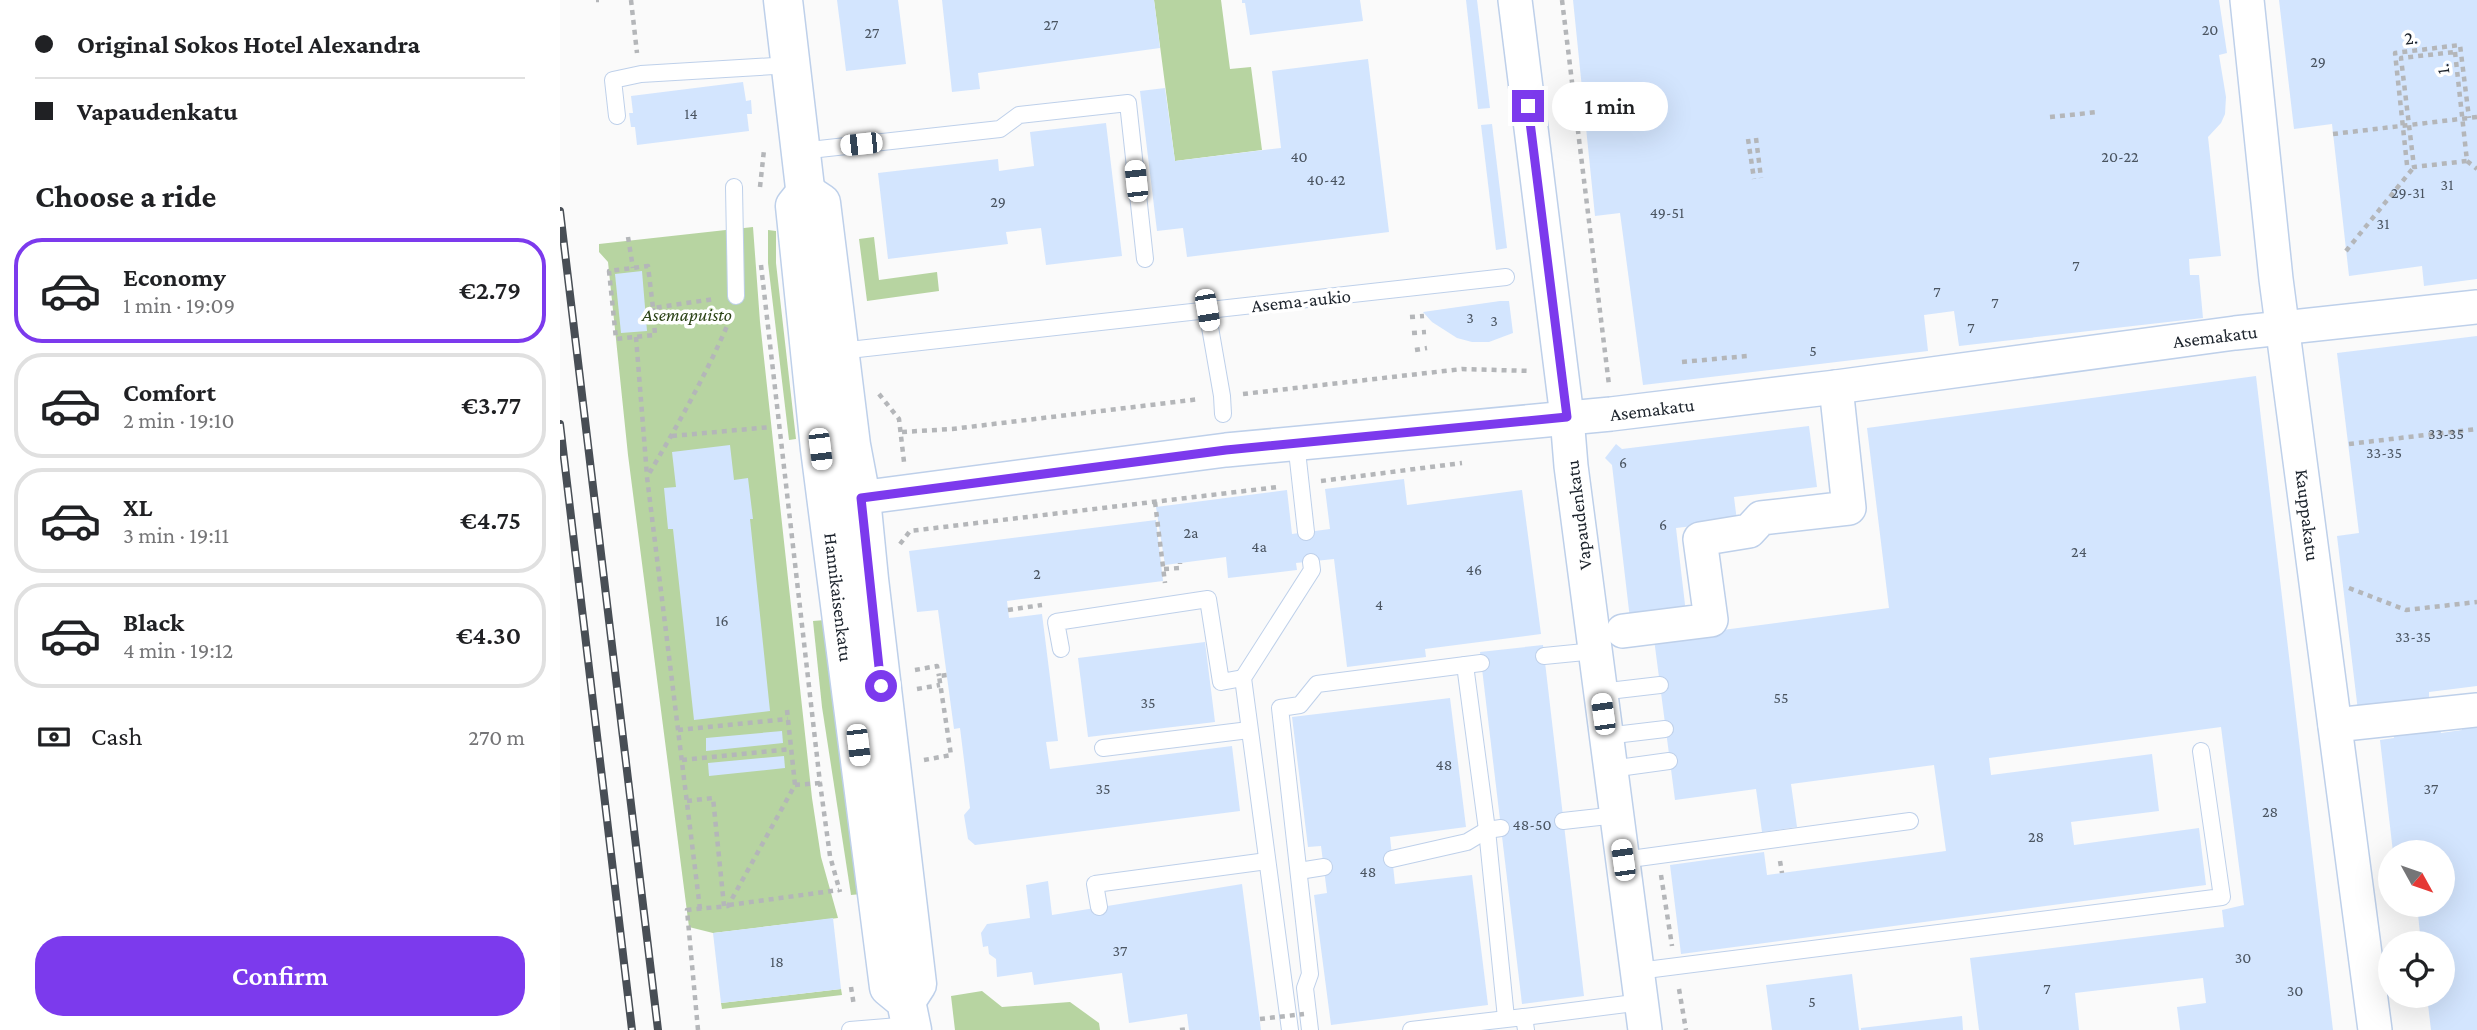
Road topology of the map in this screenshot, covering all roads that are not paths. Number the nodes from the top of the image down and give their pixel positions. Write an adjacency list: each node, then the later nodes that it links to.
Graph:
1 (783, 0): 4 (main road, Hannikaisenkatu)
2 (1515, 0): 17 (street, Vapaudenkatu)
3 (2247, 0): 13 (street, Kauppakatu)
4 (791, 65): 5 (lane); 6 (main road, Hannikaisenkatu)
5 (617, 116)
6 (803, 170): 8 (lane); 14 (main road, Hannikaisenkatu); 19 (main road, Hannikaisenkatu)
7 (734, 187): 10 (lane)
8 (1145, 259)
9 (1506, 277): 12 (lane, Asema-aukio)
10 (736, 296)
11 (2477, 307): 13 (street, Asemakatu)
12 (1207, 310): 14 (lane, Asema-aukio); 16 (lane)
13 (2283, 329): 15 (street, Asemakatu); 30 (street, Kauppakatu)
14 (840, 351): 19 (main road, Hannikaisenkatu)
15 (1836, 387): 17 (street, Asemakatu); 22 (street)
16 (1223, 414)
17 (1567, 417): 18 (street, Asemakatu); 24 (street, Vapaudenkatu)
18 (1296, 442): 19 (street, Asemakatu); 20 (lane)
19 (844, 500): 50 (main road, Hannikaisenkatu)
20 (1307, 532)
21 (1311, 562): 26 (lane)
22 (1623, 631)
23 (1061, 649): 26 (lane)
24 (1595, 651): 25 (lane); 28 (street, Vapaudenkatu)
25 (1544, 656)
26 (1243, 678): 32 (lane)
27 (1660, 685): 28 (lane)
28 (1600, 692): 33 (street, Vapaudenkatu)
29 (2477, 710): 30 (street)
30 (2335, 725): 57 (street, Kauppakatu)
31 (1665, 729): 33 (lane)
32 (1249, 730): 34 (lane); 44 (lane)
33 (1606, 736): 37 (street, Vapaudenkatu)
34 (1102, 748)
35 (2201, 751): 48 (lane)
36 (1669, 761): 37 (lane)
37 (1611, 769): 38 (street, Vapaudenkatu)
38 (1617, 814): 39 (lane); 43 (street, Vapaudenkatu)
39 (1563, 821)
40 (1910, 821): 43 (lane)
41 (1494, 829): 42 (lane); 46 (lane); 49 (lane)
42 (1392, 859)
43 (1623, 860): 48 (street, Vapaudenkatu)
44 (1267, 861): 47 (lane); 54 (lane)
45 (1324, 867): 46 (lane)
46 (1299, 871): 55 (lane)
47 (1099, 907)
48 (1642, 1001): 51 (lane)
49 (1506, 1018): 51 (lane); 56 (lane)
50 (910, 1019): 53 (lane)
51 (1525, 1023)
52 (850, 1030): 53 (lane)
53 (856, 1030)
54 (1290, 1030)
55 (1310, 1030)
56 (1411, 1030)
57 (2375, 1030)

